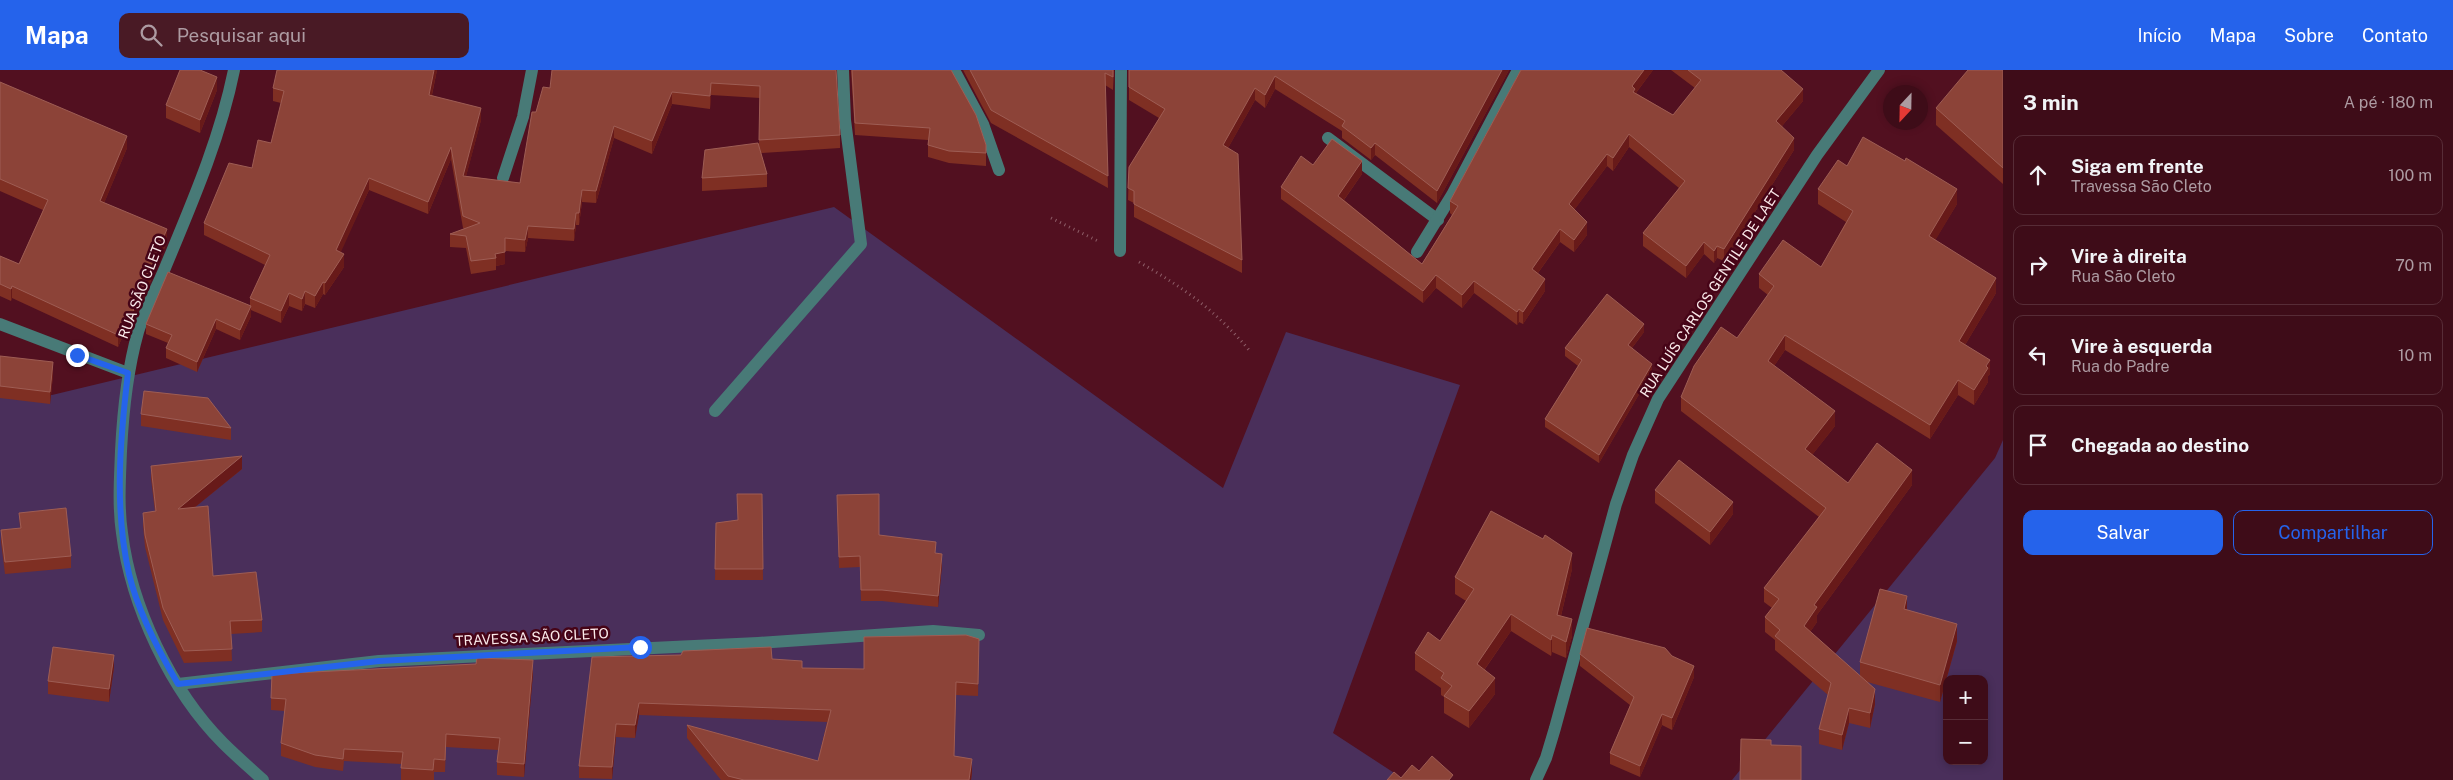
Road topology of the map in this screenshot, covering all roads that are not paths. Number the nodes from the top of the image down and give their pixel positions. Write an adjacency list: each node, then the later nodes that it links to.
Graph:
1 (234, 70): 15 (street, RUA SÃO CLETO)
2 (532, 70): 10 (street)
3 (843, 70): 16 (street)
4 (954, 70): 9 (street)
5 (1121, 70): 12 (street)
6 (1518, 70): 11 (street)
7 (1879, 70): 20 (street, RUA LUÍS CARLOS GENTILE DE LAET)
8 (1328, 138): 11 (street)
9 (999, 170)
10 (503, 178)
11 (1438, 220): 13 (street)
12 (1120, 251)
13 (1417, 252)
14 (0, 324): 15 (street)
15 (128, 373): 18 (street, RUA SÃO CLETO)
16 (715, 411)
17 (979, 636): 18 (street, TRAVESSA SÃO CLETO)
18 (178, 684): 19 (street, RUA SÃO CLETO)
19 (263, 780)
20 (1536, 780)

